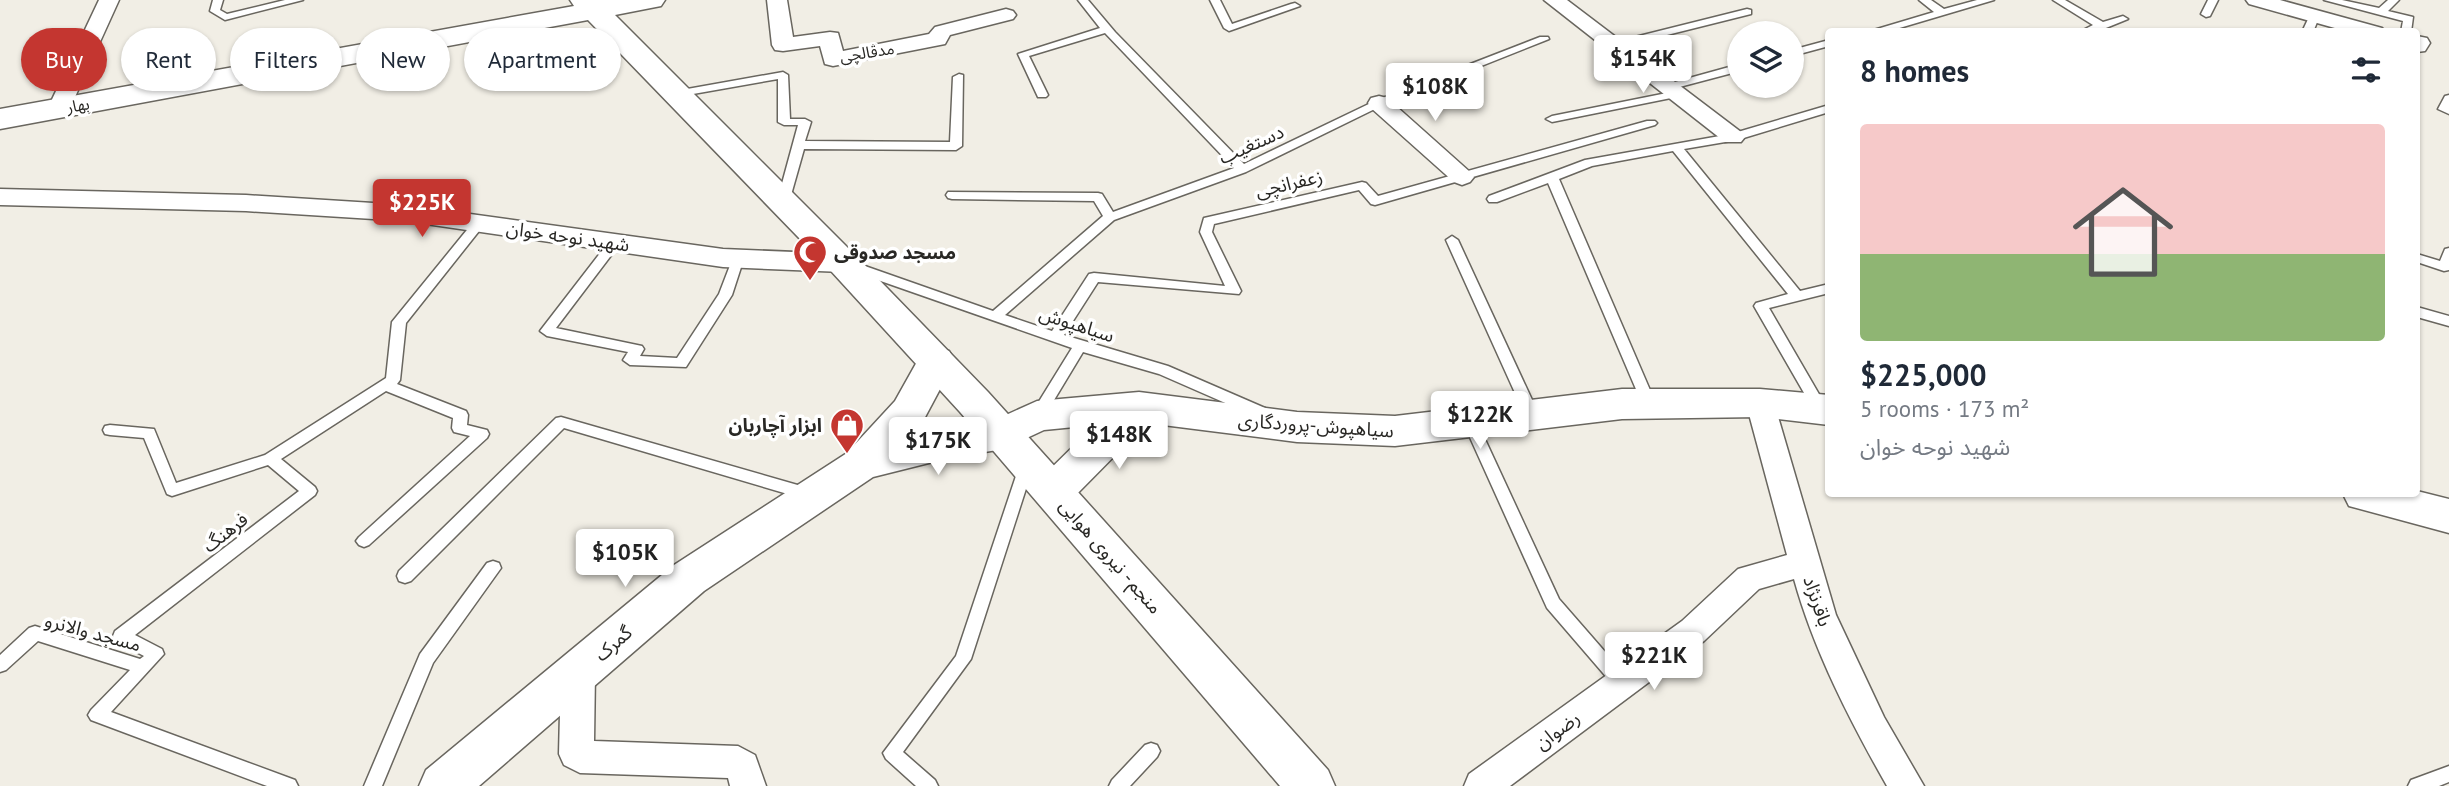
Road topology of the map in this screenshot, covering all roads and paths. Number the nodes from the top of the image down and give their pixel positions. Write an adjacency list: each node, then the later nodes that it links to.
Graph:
1 (109, 0): 40 (street)
2 (218, 0): 3 (lane)
3 (298, 0)
4 (651, 0): 15 (main road, بهار)
5 (776, 0): 20 (street, مدقالچی)
6 (1083, 0): 28 (lane)
7 (1215, 0): 16 (lane)
8 (1555, 0): 31 (street)
9 (1924, 0): 18 (lane)
10 (1989, 0): 18 (lane)
11 (2058, 0): 24 (lane)
12 (2213, 0): 19 (lane)
13 (2256, 0): 21 (street)
14 (2394, 0): 23 (lane)
15 (590, 6): 36 (main road, منجم - نیروی هوایی); 40 (main road, بهار)
16 (1294, 6)
17 (1747, 12): 31 (lane)
18 (1942, 12): 25 (lane)
19 (2206, 14)
20 (1006, 15)
21 (2317, 16): 23 (street)
22 (2123, 19): 24 (lane)
23 (2378, 22): 27 (lane)
24 (2102, 26): 26 (lane)
25 (1886, 28)
26 (2096, 28)
27 (2407, 28)
28 (1107, 29): 37 (lane); 49 (lane)
29 (1544, 39): 39 (lane, دستغیب)
30 (1825, 44): 32 (lane)
31 (1615, 45): 35 (street)
32 (1804, 50)
33 (1727, 71): 35 (lane)
34 (959, 77): 47 (lane)
35 (1672, 90): 43 (lane); 46 (street)
36 (676, 94): 47 (lane); 55 (main road, منجم - نیروی هوایی)
37 (1042, 95)
38 (2449, 99): 42 (lane)
39 (1379, 103): 49 (lane, دستغیب); 50 (street)
40 (59, 108): 44 (main road, بهار)
41 (1825, 109): 46 (lane)
42 (2449, 111)
43 (1552, 118)
44 (0, 119)
45 (1651, 123): 50 (lane, زعفرانچی)
46 (1733, 137): 48 (lane)
47 (799, 145): 55 (lane)
48 (1676, 147): 51 (lane); 65 (lane)
49 (1242, 169): 56 (lane, دستغیب)
50 (1462, 177): 69 (lane, زعفرانچی)
51 (1552, 177): 54 (lane); 74 (lane)
52 (952, 195): 56 (lane)
53 (0, 197): 57 (street, شهید نوحه خوان)
54 (1493, 199)
55 (783, 202): 63 (main road, منجم - نیروی هوایی)
56 (1110, 217): 67 (lane, دستغیب)
57 (479, 223): 59 (street, شهید نوحه خوان); 72 (lane)
58 (1452, 240): 77 (lane)
59 (615, 242): 61 (street, شهید نوحه خوان); 61 (lane)
60 (2449, 252): 62 (lane)
61 (738, 258): 63 (street, شهید نوحه خوان)
62 (2420, 259)
63 (843, 263): 67 (lane, سیاهپوش); 71 (main road, منجم - نیروی هوایی)
64 (1825, 289): 65 (lane)
65 (1797, 297): 76 (lane)
66 (2420, 313): 68 (lane)
67 (995, 316): 69 (lane, سیاهپوش)
68 (2449, 321)
69 (1055, 338): 70 (lane, سیاهپوش)
70 (1080, 346): 79 (lane, سیاهپوش); 81 (lane)
71 (936, 362): 81 (main road, منجم - نیروی هوایی); 83 (main road, گمرک)
72 (385, 385): 82 (lane); 88 (lane)
73 (1760, 403): 74 (main road, سیاهپوش-پروردگاری); 76 (main road, سیاهپوش-پروردگاری); 89 (street, باقرنژاد)
74 (1649, 404): 77 (main road, سیاهپوش-پروردگاری)
75 (1139, 407): 79 (main road, سیاهپوش-پروردگاری); 81 (main road, سیاهپوش-پروردگاری); 84 (main road)
76 (1825, 409)
77 (1532, 415): 78 (main road, سیاهپوش-پروردگاری)
78 (1470, 422): 79 (main road, سیاهپوش-پروردگاری); 95 (lane)
79 (1297, 427)
80 (110, 430): 82 (lane)
81 (1023, 438): 83 (main road, گمرک); 84 (main road, منجم - نیروی هوایی); 102 (lane)
82 (270, 458): 93 (lane, فرهنگ)
83 (861, 464): 85 (main road, گمرک)
84 (1054, 491): 104 (main road, منجم - نیروی هوایی)
85 (813, 496): 91 (lane); 94 (main road, گمرک)
86 (2376, 497): 87 (main road)
87 (2449, 516)
88 (364, 541)
89 (1805, 563): 95 (street, رضوان); 106 (street, باقرنژاد)
90 (493, 568): 99 (lane)
91 (405, 576)
92 (0, 665): 93 (lane, مسجد والانرو)
93 (143, 667): 98 (lane)
94 (578, 673): 100 (main road, گمرک); 101 (street)
95 (1621, 682): 105 (street, رضوان)
96 (1151, 751): 103 (lane)
97 (2449, 774): 107 (lane)
98 (289, 786)
99 (373, 786)
100 (443, 786)
101 (748, 786)
102 (929, 786)
103 (1118, 786)
104 (1311, 786)
105 (1482, 786)
106 (1906, 786)
107 (2417, 786)

